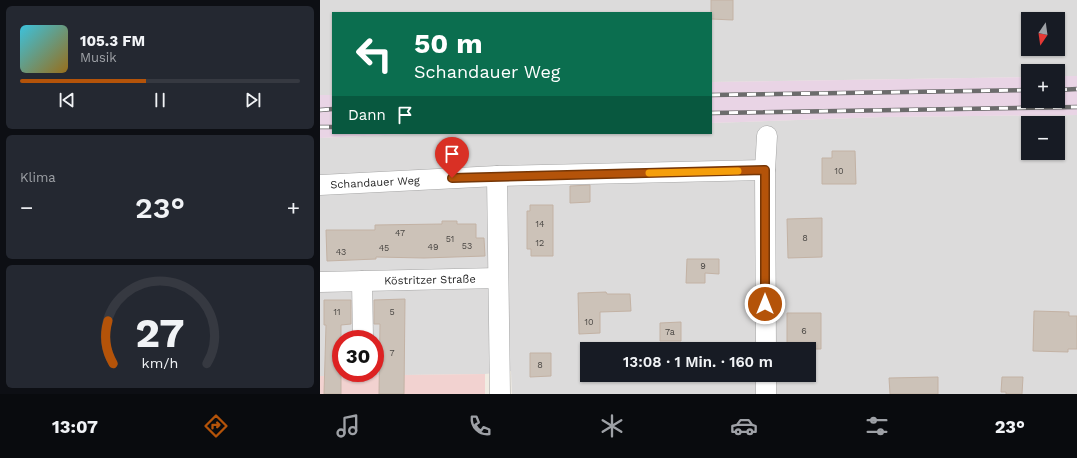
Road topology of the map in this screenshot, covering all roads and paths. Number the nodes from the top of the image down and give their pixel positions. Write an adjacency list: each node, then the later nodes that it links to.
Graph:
1 (767, 136): 2 (street)
2 (765, 170): 3 (street, Schandauer Weg); 9 (street)
3 (497, 176): 4 (street, Schandauer Weg); 5 (street)
4 (320, 185)
5 (498, 278): 6 (street, Köstritzer Straße); 11 (street)
6 (362, 281): 7 (street, Köstritzer Straße); 8 (street)
7 (320, 282)
8 (363, 330)
9 (766, 342)
10 (766, 382): 12 (street)
11 (500, 394)
12 (766, 394)

